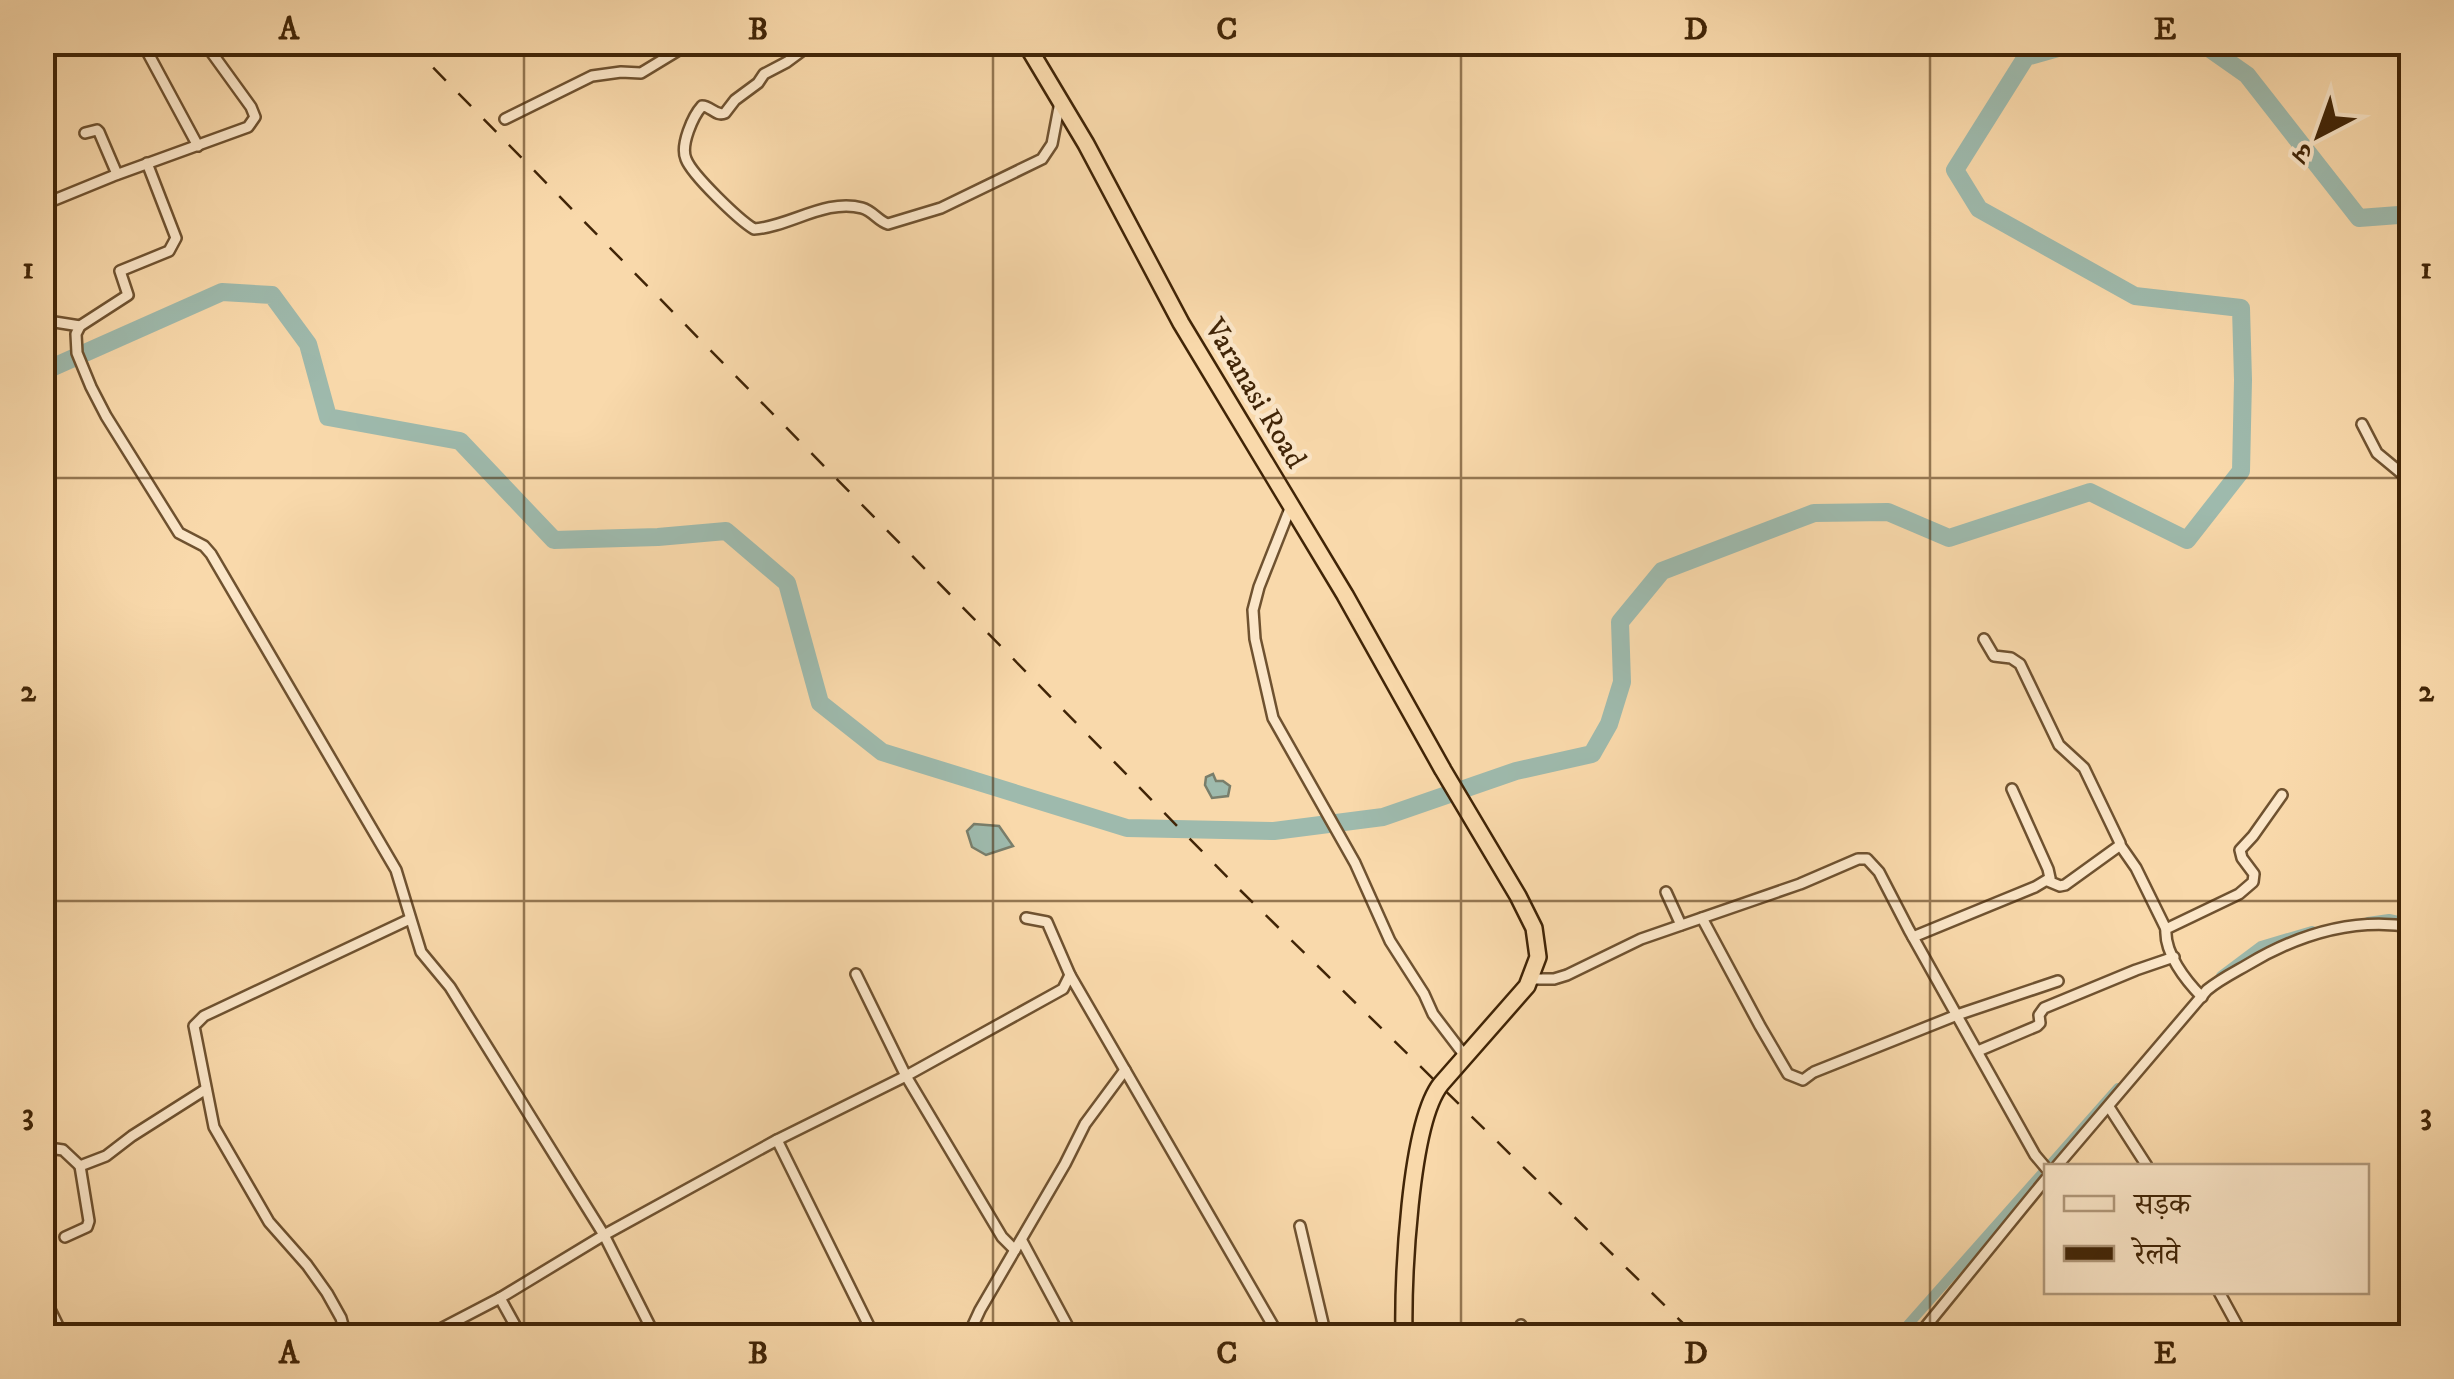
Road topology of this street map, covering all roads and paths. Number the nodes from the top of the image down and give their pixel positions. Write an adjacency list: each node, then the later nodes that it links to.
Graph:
1 (142, 42): 9 (street)
2 (204, 42): 9 (street)
3 (692, 42): 7 (street)
4 (814, 42): 6 (street)
5 (1030, 45): 6 (highway, Varanasi Road)
6 (1060, 99): 17 (highway, Varanasi Road)
7 (505, 120)
8 (84, 134): 11 (street)
9 (198, 146): 10 (street)
10 (147, 164): 11 (street); 14 (street)
11 (117, 174): 12 (street)
12 (42, 206)
13 (42, 320): 14 (street)
14 (80, 326): 26 (street)
15 (2362, 424): 16 (street)
16 (2412, 482)
17 (1291, 506): 34 (highway, Varanasi Road); 39 (street)
18 (1984, 639): 21 (street)
19 (2012, 790): 22 (street)
20 (2282, 795): 29 (street)
21 (2120, 845): 22 (street); 29 (street)
22 (2048, 881): 30 (street)
23 (1666, 892): 27 (street)
24 (1026, 918): 33 (street)
25 (1702, 918): 27 (street); 30 (street); 37 (street)
26 (410, 919): 42 (street); 52 (street)
27 (1681, 925): 34 (street)
28 (2412, 927): 36 (street)
29 (2166, 929): 31 (street)
30 (1913, 938): 37 (street)
31 (2174, 957): 36 (street); 38 (street)
32 (856, 974): 41 (street)
33 (1070, 975): 40 (street); 41 (street)
34 (1531, 979): 39 (highway)
35 (2058, 981): 37 (street)
36 (2199, 994): 43 (street)
37 (1957, 1015): 38 (street)
38 (1978, 1051): 46 (street)
39 (1465, 1056): 69 (highway)
40 (1125, 1070): 54 (street); 67 (street)
41 (906, 1076): 44 (street); 54 (street)
42 (206, 1088): 49 (street); 60 (street)
43 (2109, 1107): 47 (street); 48 (street)
44 (778, 1140): 52 (street); 64 (street)
45 (42, 1147): 49 (street)
46 (2043, 1164)
47 (2059, 1164)
48 (2146, 1164)
49 (80, 1166): 53 (street)
50 (2044, 1181): 71 (street)
51 (1300, 1226): 68 (street)
52 (604, 1235): 57 (street); 63 (street)
53 (65, 1236)
54 (1018, 1246): 65 (street); 66 (street)
55 (42, 1293): 59 (street)
56 (2220, 1294): 72 (street)
57 (500, 1298): 61 (street); 62 (street)
58 (1521, 1325): 70 (street)
59 (63, 1336)
60 (346, 1336)
61 (427, 1336)
62 (521, 1336)
63 (655, 1336)
64 (874, 1336)
65 (968, 1336)
66 (1073, 1336)
67 (1279, 1336)
68 (1326, 1336)
69 (1404, 1336)
70 (1527, 1336)
71 (1918, 1336)
72 (2243, 1336)

